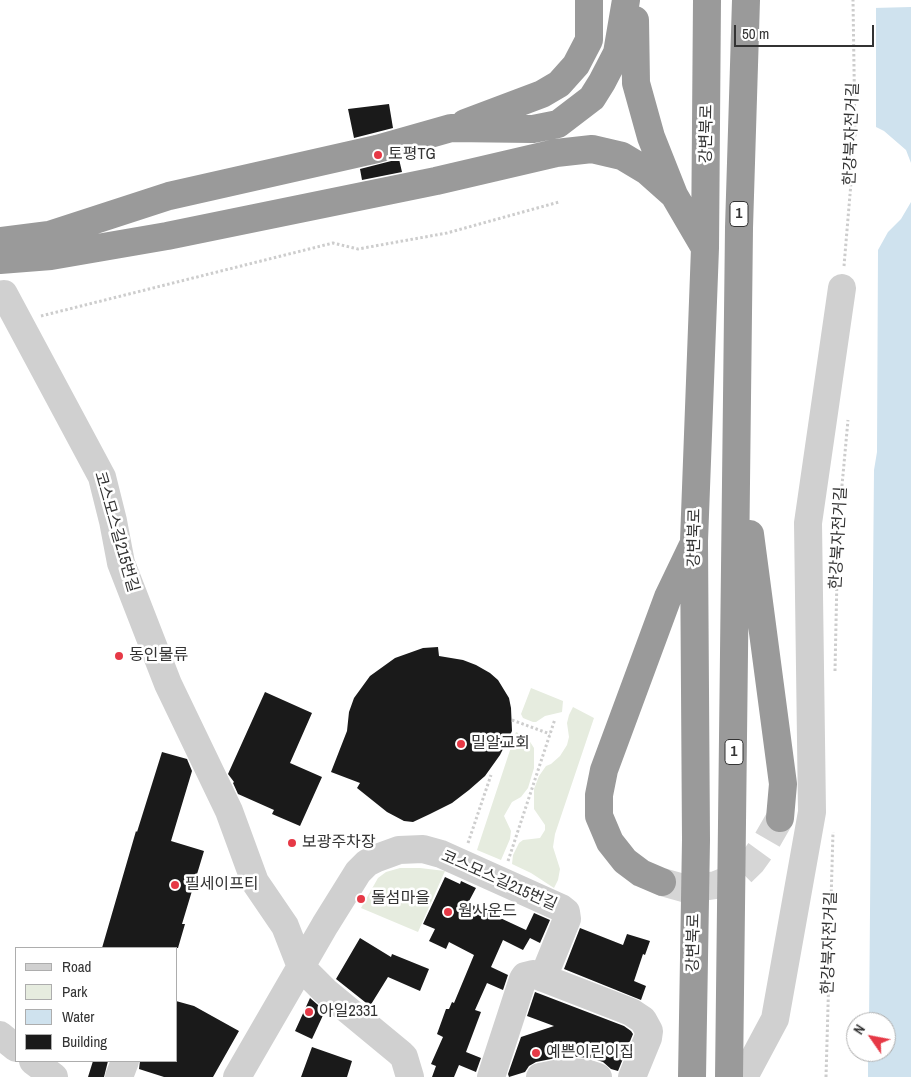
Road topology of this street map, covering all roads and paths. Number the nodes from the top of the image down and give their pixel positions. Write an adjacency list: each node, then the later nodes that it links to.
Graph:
1 (589, 0): 7 (highway)
2 (626, 0): 7 (highway)
3 (635, 0): 8 (highway)
4 (708, 0): 11 (highway, 강변북로)
5 (746, 0): 17 (highway, 1)
6 (853, 0): 13 (path, 한강북자전거길)
7 (451, 128): 10 (highway)
8 (674, 195): 11 (highway); 12 (highway)
9 (559, 202): 15 (path)
10 (0, 242)
11 (705, 248): 18 (highway, 강변북로)
12 (0, 260)
13 (842, 288): 45 (street)
14 (4, 294): 15 (street, 코스모스길215번길)
15 (20, 324): 29 (street, 코스모스길215번길)
16 (848, 418): 19 (path, 한강북자전거길)
17 (737, 428): 24 (highway); 44 (highway, 1)
18 (694, 541): 28 (highway); 43 (highway, 강변북로)
19 (835, 674)
20 (555, 719): 22 (path)
21 (512, 720): 22 (path)
22 (550, 734): 27 (path)
23 (491, 775): 26 (path)
24 (780, 818)
25 (833, 828): 46 (path, 한강북자전거길)
26 (461, 862): 27 (street, 코스모스길215번길); 29 (street, 코스모스길215번길)
27 (502, 881): 30 (street, 코스모스길215번길)
28 (662, 882)
29 (301, 967): 37 (street, 코스모스길215번길); 38 (street, 코스모스길215번길)
30 (543, 978): 39 (street); 42 (street)
31 (0, 1035): 32 (street)
32 (15, 1047)
33 (34, 1062): 35 (street)
34 (125, 1062): 36 (street)
35 (54, 1077)
36 (119, 1077)
37 (237, 1077)
38 (410, 1077)
39 (491, 1077)
40 (540, 1077): 41 (street)
41 (598, 1077)
42 (632, 1077)
43 (692, 1077)
44 (729, 1077)
45 (744, 1077)
46 (826, 1077)

